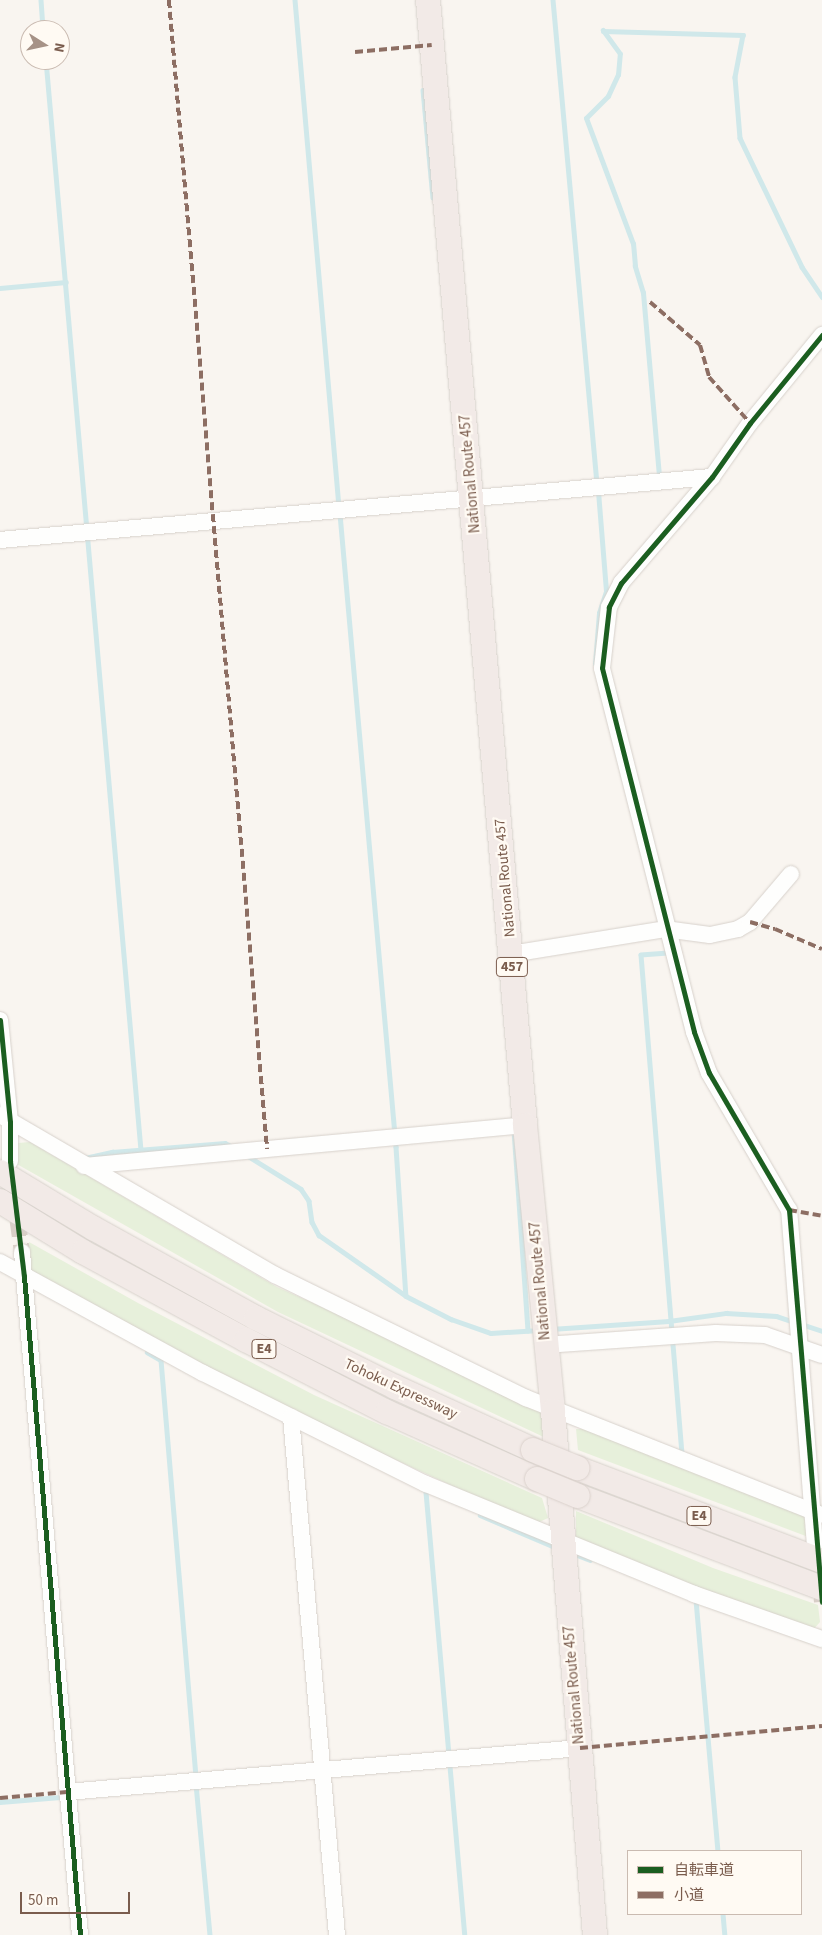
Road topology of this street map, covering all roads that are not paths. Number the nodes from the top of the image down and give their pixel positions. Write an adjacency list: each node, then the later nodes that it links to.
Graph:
1 (428, 0): 4 (highway, National Route 457 / 457)
2 (822, 335): 3 (street)
3 (712, 477): 4 (street); 7 (street)
4 (472, 496): 5 (street); 8 (highway, National Route 457 / 457)
5 (0, 540)
6 (792, 874): 7 (street)
7 (666, 929): 8 (street); 19 (street)
8 (511, 954): 11 (highway, National Route 457 / 457)
9 (0, 1020): 10 (street)
10 (5, 1118): 12 (street); 13 (street)
11 (525, 1125): 13 (street); 18 (highway, National Route 457 / 457)
12 (5, 1166): 25 (highway, Tohoku Expressway / E4, bridge)
13 (84, 1166): 21 (street)
14 (0, 1202): 26 (highway, Tohoku Expressway / E4, bridge)
15 (22, 1252): 17 (street)
16 (0, 1262): 17 (street)
17 (24, 1276): 22 (street); 30 (street)
18 (546, 1345): 19 (street); 21 (highway, National Route 457 / 457)
19 (800, 1347): 20 (street); 23 (street)
20 (822, 1355)
21 (553, 1411): 23 (street); 24 (highway, National Route 457 / 457)
22 (291, 1417): 24 (street); 29 (street)
23 (818, 1514): 25 (street)
24 (562, 1540): 27 (street); 28 (highway, National Route 457 / 457)
25 (819, 1553)
26 (822, 1588)
27 (822, 1639)
28 (580, 1748): 29 (street); 33 (highway, National Route 457 / 457)
29 (322, 1769): 30 (street); 32 (street)
30 (68, 1792): 31 (street)
31 (80, 1935)
32 (337, 1935)
33 (595, 1935)

